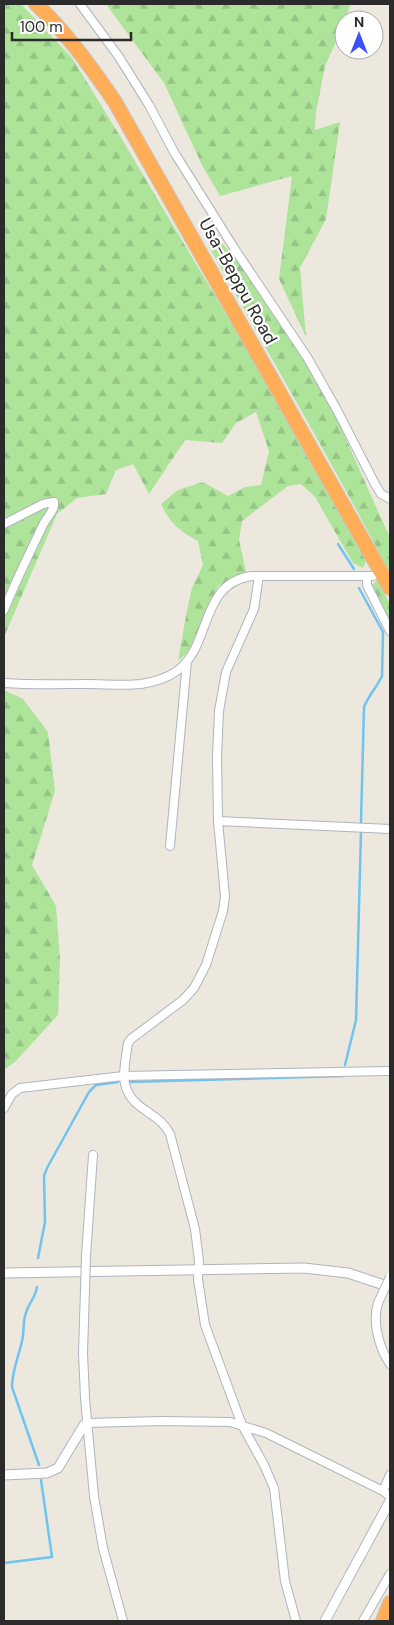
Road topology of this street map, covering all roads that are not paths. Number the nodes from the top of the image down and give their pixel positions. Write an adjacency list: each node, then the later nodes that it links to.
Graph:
1 (36, 4): 6 (highway, Usa-Beppu Road)
2 (80, 4): 3 (street)
3 (390, 499)
4 (4, 524): 7 (street)
5 (259, 576): 8 (street); 9 (street); 11 (street)
6 (390, 588)
7 (4, 610)
8 (390, 630)
9 (187, 661): 10 (street); 13 (street)
10 (4, 683)
11 (218, 822): 12 (street); 15 (street)
12 (390, 829)
13 (170, 846)
14 (390, 1071): 15 (street)
15 (123, 1076): 16 (street); 18 (street)
16 (4, 1108)
17 (92, 1156): 23 (street, bridge)
18 (198, 1269): 19 (street); 21 (street); 24 (street)
19 (4, 1273)
20 (390, 1277): 22 (street, bridge)
21 (390, 1287)
22 (390, 1364)
23 (88, 1423): 24 (street); 25 (street); 32 (street)
24 (242, 1425): 27 (street); 33 (street)
25 (4, 1475)
26 (390, 1475): 27 (street)
27 (383, 1491): 28 (street)
28 (390, 1496)
29 (390, 1501): 34 (street)
30 (390, 1574): 35 (street)
31 (390, 1603): 36 (highway)
32 (123, 1621)
33 (296, 1621)
34 (325, 1621)
35 (364, 1621)
36 (383, 1621)

